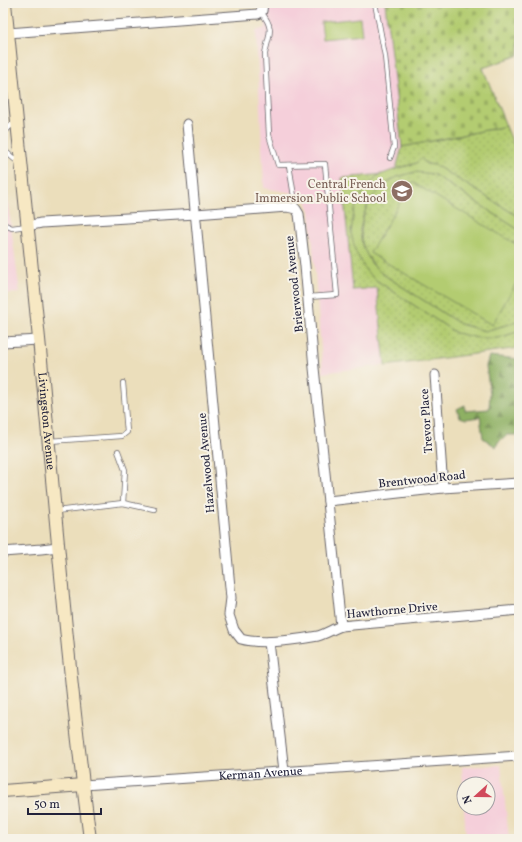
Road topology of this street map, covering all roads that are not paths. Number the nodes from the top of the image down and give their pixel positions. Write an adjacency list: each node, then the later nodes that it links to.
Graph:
1 (5, 3): 4 (main road, Livingston Avenue)
2 (375, 3): 9 (lane)
3 (262, 8): 4 (street); 11 (lane)
4 (5, 33): 5 (main road, Livingston Avenue)
5 (16, 119): 7 (lane); 10 (main road, Livingston Avenue)
6 (187, 124): 13 (street, Hazelwood Avenue)
7 (3, 134)
8 (3, 152): 10 (lane)
9 (390, 158)
10 (21, 165): 15 (main road, Livingston Avenue)
11 (289, 165): 12 (lane); 16 (lane)
12 (296, 209): 13 (street); 16 (street, Brierwood Avenue)
13 (196, 214): 15 (street); 33 (street, Hazelwood Avenue)
14 (3, 224): 15 (lane)
15 (27, 226): 17 (main road, Livingston Avenue)
16 (308, 297): 25 (street, Brierwood Avenue)
17 (39, 340): 18 (street); 21 (main road, Livingston Avenue)
18 (3, 342)
19 (435, 375): 24 (street, Trevor Place)
20 (123, 383): 21 (lane)
21 (48, 441): 28 (main road, Livingston Avenue)
22 (118, 451): 26 (lane)
23 (519, 483): 24 (street, Brentwood Road)
24 (444, 488): 25 (street, Brentwood Road)
25 (328, 501): 32 (street, Brierwood Avenue)
26 (123, 503): 27 (lane); 28 (lane)
27 (155, 510)
28 (54, 511): 29 (main road, Livingston Avenue)
29 (58, 547): 30 (street); 36 (main road, Livingston Avenue)
30 (3, 552)
31 (519, 610): 32 (street, Hawthorne Drive)
32 (341, 626): 33 (street, Hawthorne Drive)
33 (269, 642): 35 (street)
34 (519, 756): 35 (street, Kerman Avenue)
35 (284, 771): 36 (street, Kerman Avenue)
36 (83, 784): 37 (main road, Kerman Avenue); 38 (main road, Livingston Avenue)
37 (3, 790)
38 (90, 839)

